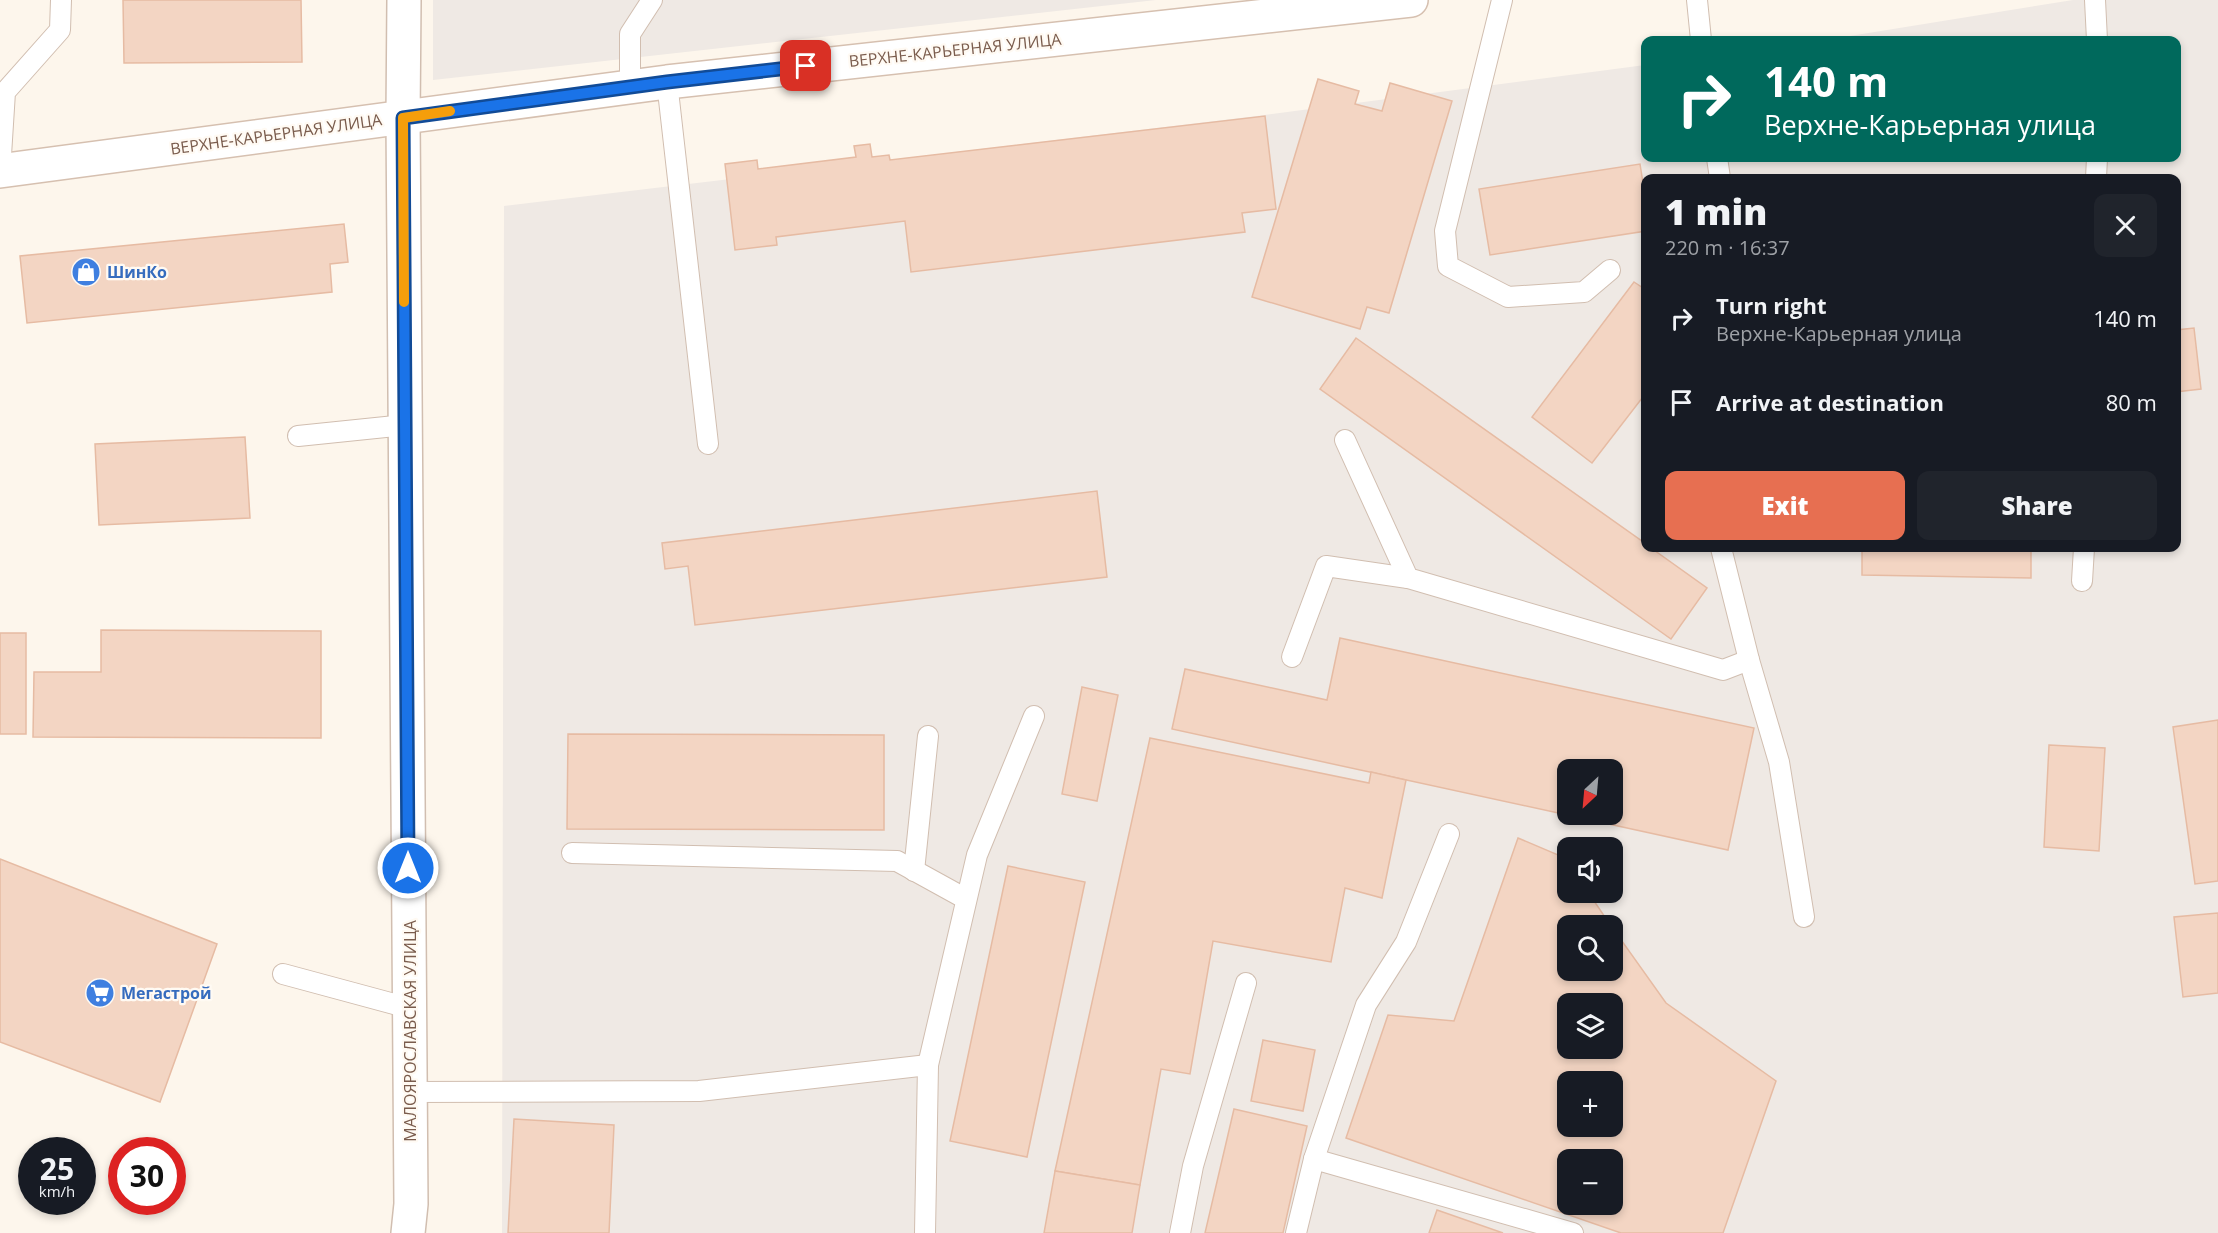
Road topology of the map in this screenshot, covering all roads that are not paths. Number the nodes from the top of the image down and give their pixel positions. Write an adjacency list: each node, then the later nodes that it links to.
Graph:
1 (61, 0): 13 (lane)
2 (404, 0): 12 (street, МАЛОЯРОСЛАВСКАЯ УЛИЦА)
3 (652, 0): 11 (lane)
4 (1411, 0): 10 (street, ВЕРХНЕ-КАРЬЕРНАЯ УЛИЦА)
5 (1502, 0): 14 (lane)
6 (1697, 0): 8 (lane)
7 (2095, 0): 9 (lane)
8 (1701, 36)
9 (2097, 36)
10 (667, 82): 11 (street, ВЕРХНЕ-КАРЬЕРНАЯ УЛИЦА); 18 (lane)
11 (630, 87): 12 (street, ВЕРХНЕ-КАРЬЕРНАЯ УЛИЦА)
12 (403, 118): 13 (street, ВЕРХНЕ-КАРЬЕРНАЯ УЛИЦА); 15 (street, МАЛОЯРОСЛАВСКАЯ УЛИЦА)
13 (0, 171)
14 (1610, 270)
15 (405, 425): 16 (lane); 34 (street, МАЛОЯРОСЛАВСКАЯ УЛИЦА)
16 (298, 436)
17 (1345, 440): 21 (lane)
18 (708, 444)
19 (1722, 552): 24 (lane)
20 (2084, 552): 22 (lane)
21 (1408, 578): 23 (lane); 24 (lane)
22 (2082, 582)
23 (1292, 657)
24 (1749, 660): 31 (lane)
25 (1034, 716): 30 (lane)
26 (928, 736): 29 (lane)
27 (1449, 834): 37 (lane)
28 (572, 854): 29 (lane)
29 (914, 871): 30 (lane)
30 (966, 899): 35 (lane)
31 (1804, 917)
32 (283, 974): 34 (lane)
33 (1246, 983): 40 (lane)
34 (410, 1008): 36 (street, МАЛОЯРОСЛАВСКАЯ УЛИЦА)
35 (928, 1065): 36 (lane); 39 (lane)
36 (410, 1092): 38 (street, МАЛОЯРОСЛАВСКАЯ УЛИЦА)
37 (1314, 1159): 41 (lane); 42 (lane)
38 (408, 1233)
39 (925, 1233)
40 (1180, 1233)
41 (1296, 1233)
42 (1573, 1233)

